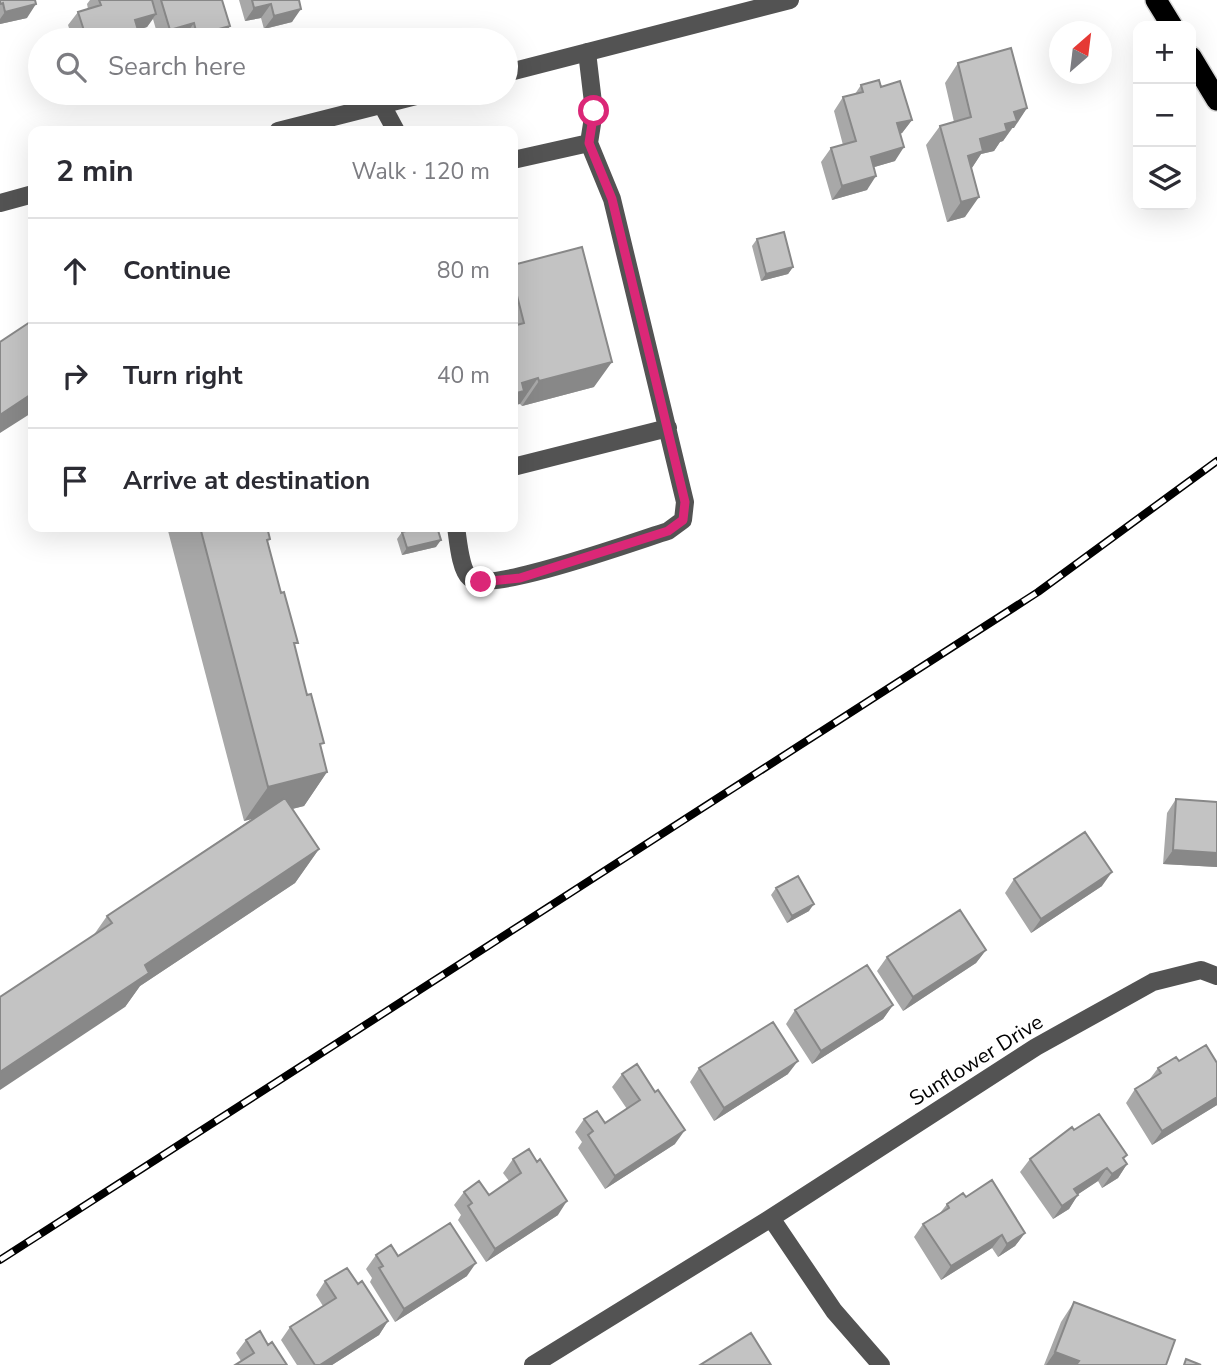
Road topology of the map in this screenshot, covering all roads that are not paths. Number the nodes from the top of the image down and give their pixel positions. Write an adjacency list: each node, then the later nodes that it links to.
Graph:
1 (790, 0): 2 (street)
2 (587, 52): 4 (street); 9 (street)
3 (1196, 65): 5 (highway)
4 (518, 70)
5 (1217, 100)
6 (382, 105): 7 (street); 8 (street)
7 (298, 126)
8 (393, 126)
9 (589, 143): 10 (street); 13 (street)
10 (518, 159)
11 (28, 195): 12 (street)
12 (0, 203)
13 (668, 429): 14 (street); 15 (street)
14 (518, 466)
15 (457, 532)
16 (1217, 976): 17 (street, Sunflower Drive)
17 (771, 1218): 18 (street, Sunflower Drive); 19 (street)
18 (533, 1365)
19 (881, 1365)

